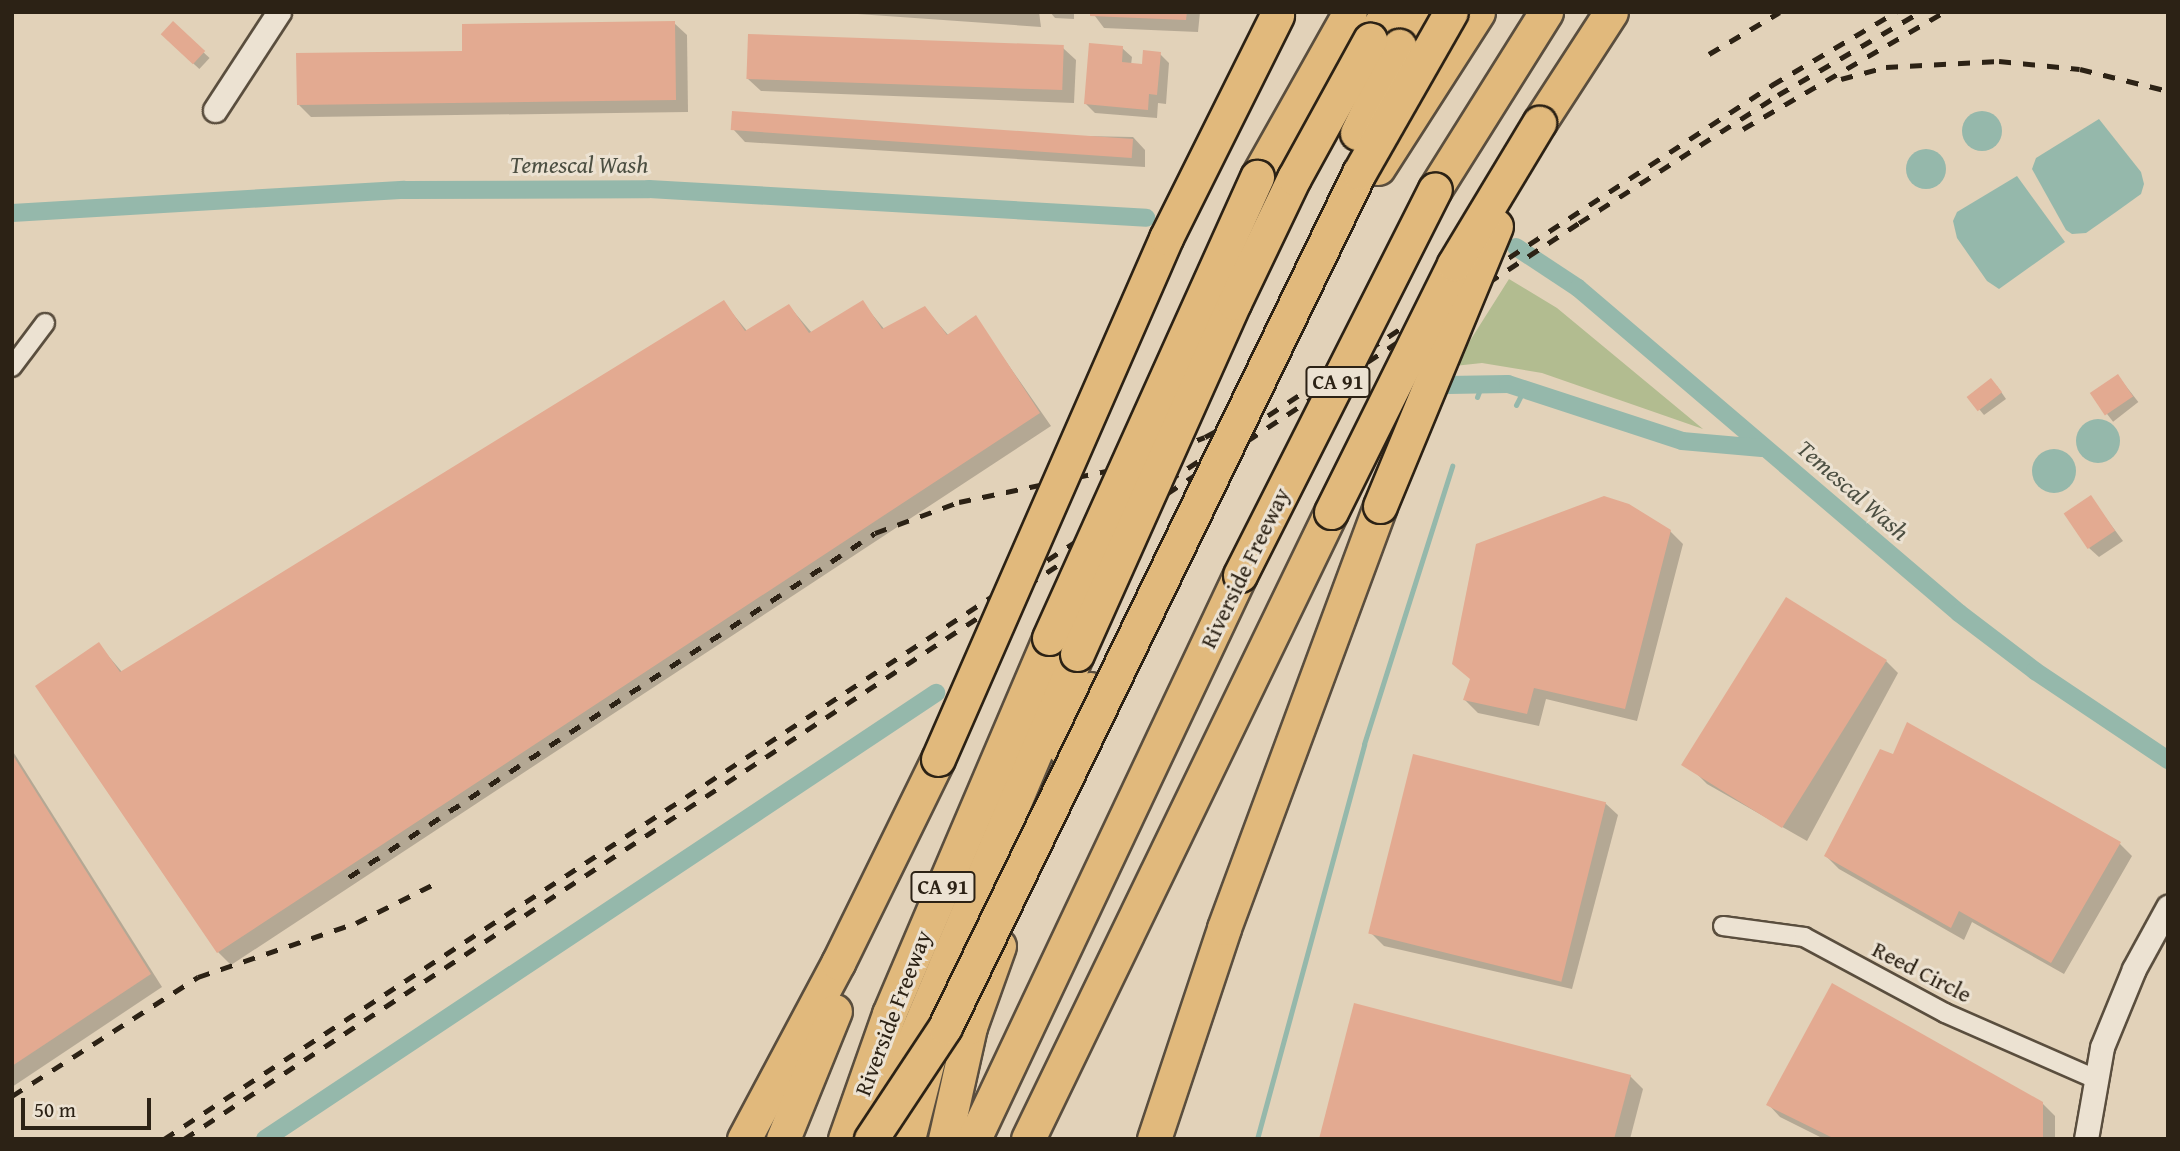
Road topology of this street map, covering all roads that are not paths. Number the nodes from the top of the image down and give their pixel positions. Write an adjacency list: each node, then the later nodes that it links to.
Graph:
1 (279, 12): 11 (street)
2 (1388, 12): 10 (highway)
3 (1418, 12): 10 (highway)
4 (1451, 12): 25 (highway, bridge)
5 (1469, 12): 26 (highway)
6 (1478, 12): 16 (highway)
7 (1546, 12): 29 (highway, Riverside Freeway / CA 91, bridge)
8 (1611, 12): 12 (highway)
9 (1278, 13): 18 (highway, bridge)
10 (1365, 32): 15 (highway, Riverside Freeway / CA 91, bridge); 16 (highway, bridge)
11 (215, 110)
12 (1539, 123): 17 (highway, bridge); 32 (highway, bridge)
13 (46, 323): 14 (street)
14 (12, 367)
15 (1063, 646): 24 (highway, Riverside Freeway / CA 91); 25 (highway)
16 (1103, 693): 27 (highway); 28 (highway)
17 (1222, 741): 30 (highway); 31 (highway)
18 (938, 759): 22 (highway); 23 (highway)
19 (2168, 907): 21 (street)
20 (1723, 926): 21 (street, Reed Circle)
21 (2093, 1078): 33 (street)
22 (744, 1139)
23 (783, 1139)
24 (845, 1139)
25 (872, 1139)
26 (895, 1139)
27 (908, 1139)
28 (945, 1139)
29 (974, 1139)
30 (1028, 1139)
31 (1053, 1139)
32 (1154, 1139)
33 (2086, 1139)

